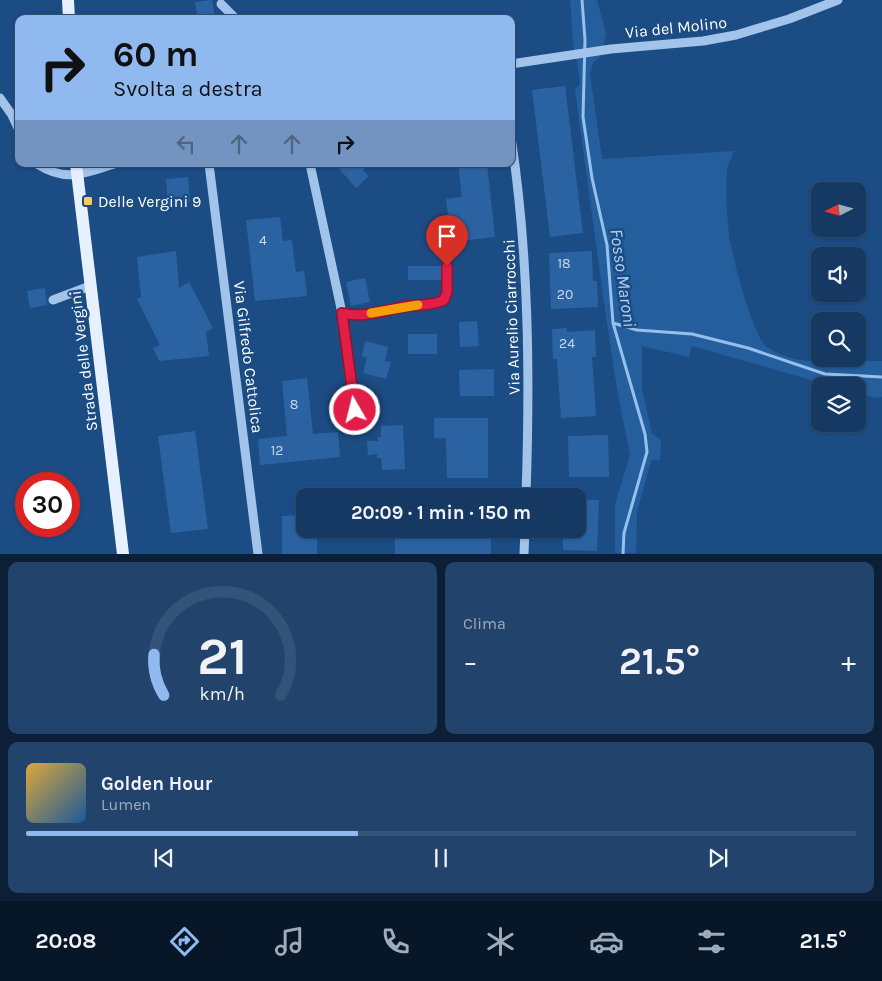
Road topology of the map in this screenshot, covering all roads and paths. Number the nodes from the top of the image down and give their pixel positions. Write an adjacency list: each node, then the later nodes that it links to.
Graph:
1 (68, 0): 4 (main road)
2 (838, 0): 6 (street, Via del Molino)
3 (220, 4): 5 (street)
4 (68, 15)
5 (232, 15)
6 (515, 63)
7 (0, 98): 8 (street)
8 (15, 121)
9 (43, 167): 14 (street)
10 (95, 167): 14 (street)
11 (209, 167): 23 (street, Via Gilfredo Cattolica)
12 (311, 167): 18 (street)
13 (515, 167): 20 (street, Via Aurelio Ciarrocchi)
14 (76, 170): 16 (main road, Strada delle Vergini)
15 (447, 266): 18 (street)
16 (90, 286): 17 (street); 22 (main road, Strada delle Vergini)
17 (53, 300)
18 (342, 313): 19 (street)
19 (355, 410)
20 (526, 488)
21 (525, 538): 24 (street)
22 (123, 554)
23 (258, 554)
24 (524, 554)

